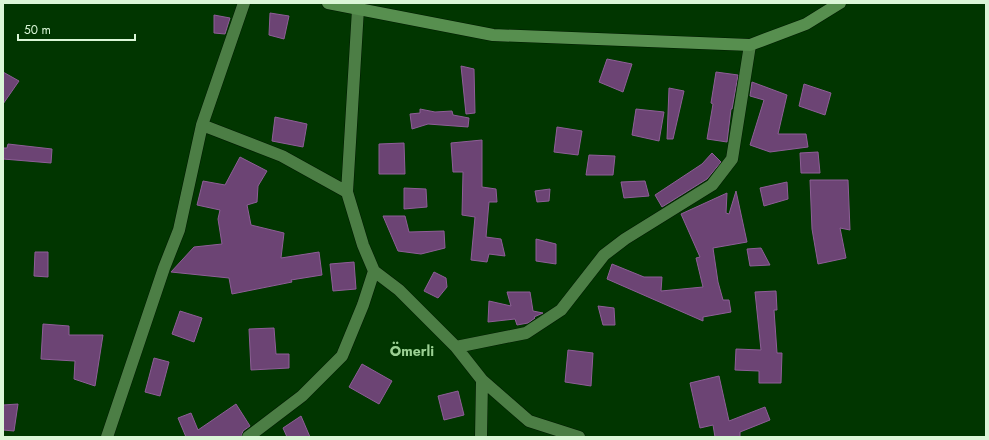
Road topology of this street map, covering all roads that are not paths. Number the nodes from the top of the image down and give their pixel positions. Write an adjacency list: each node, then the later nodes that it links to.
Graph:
1 (244, 3): 7 (street)
2 (328, 3): 4 (street)
3 (840, 3): 6 (street)
4 (340, 4): 5 (street)
5 (358, 9): 6 (street); 8 (street)
6 (750, 45): 10 (street)
7 (202, 125): 8 (street); 12 (street)
8 (347, 192): 9 (street)
9 (374, 271): 10 (street); 13 (street)
10 (456, 347): 11 (street)
11 (482, 380): 14 (street); 15 (street)
12 (107, 437)
13 (248, 437)
14 (481, 437)
15 (579, 437)

